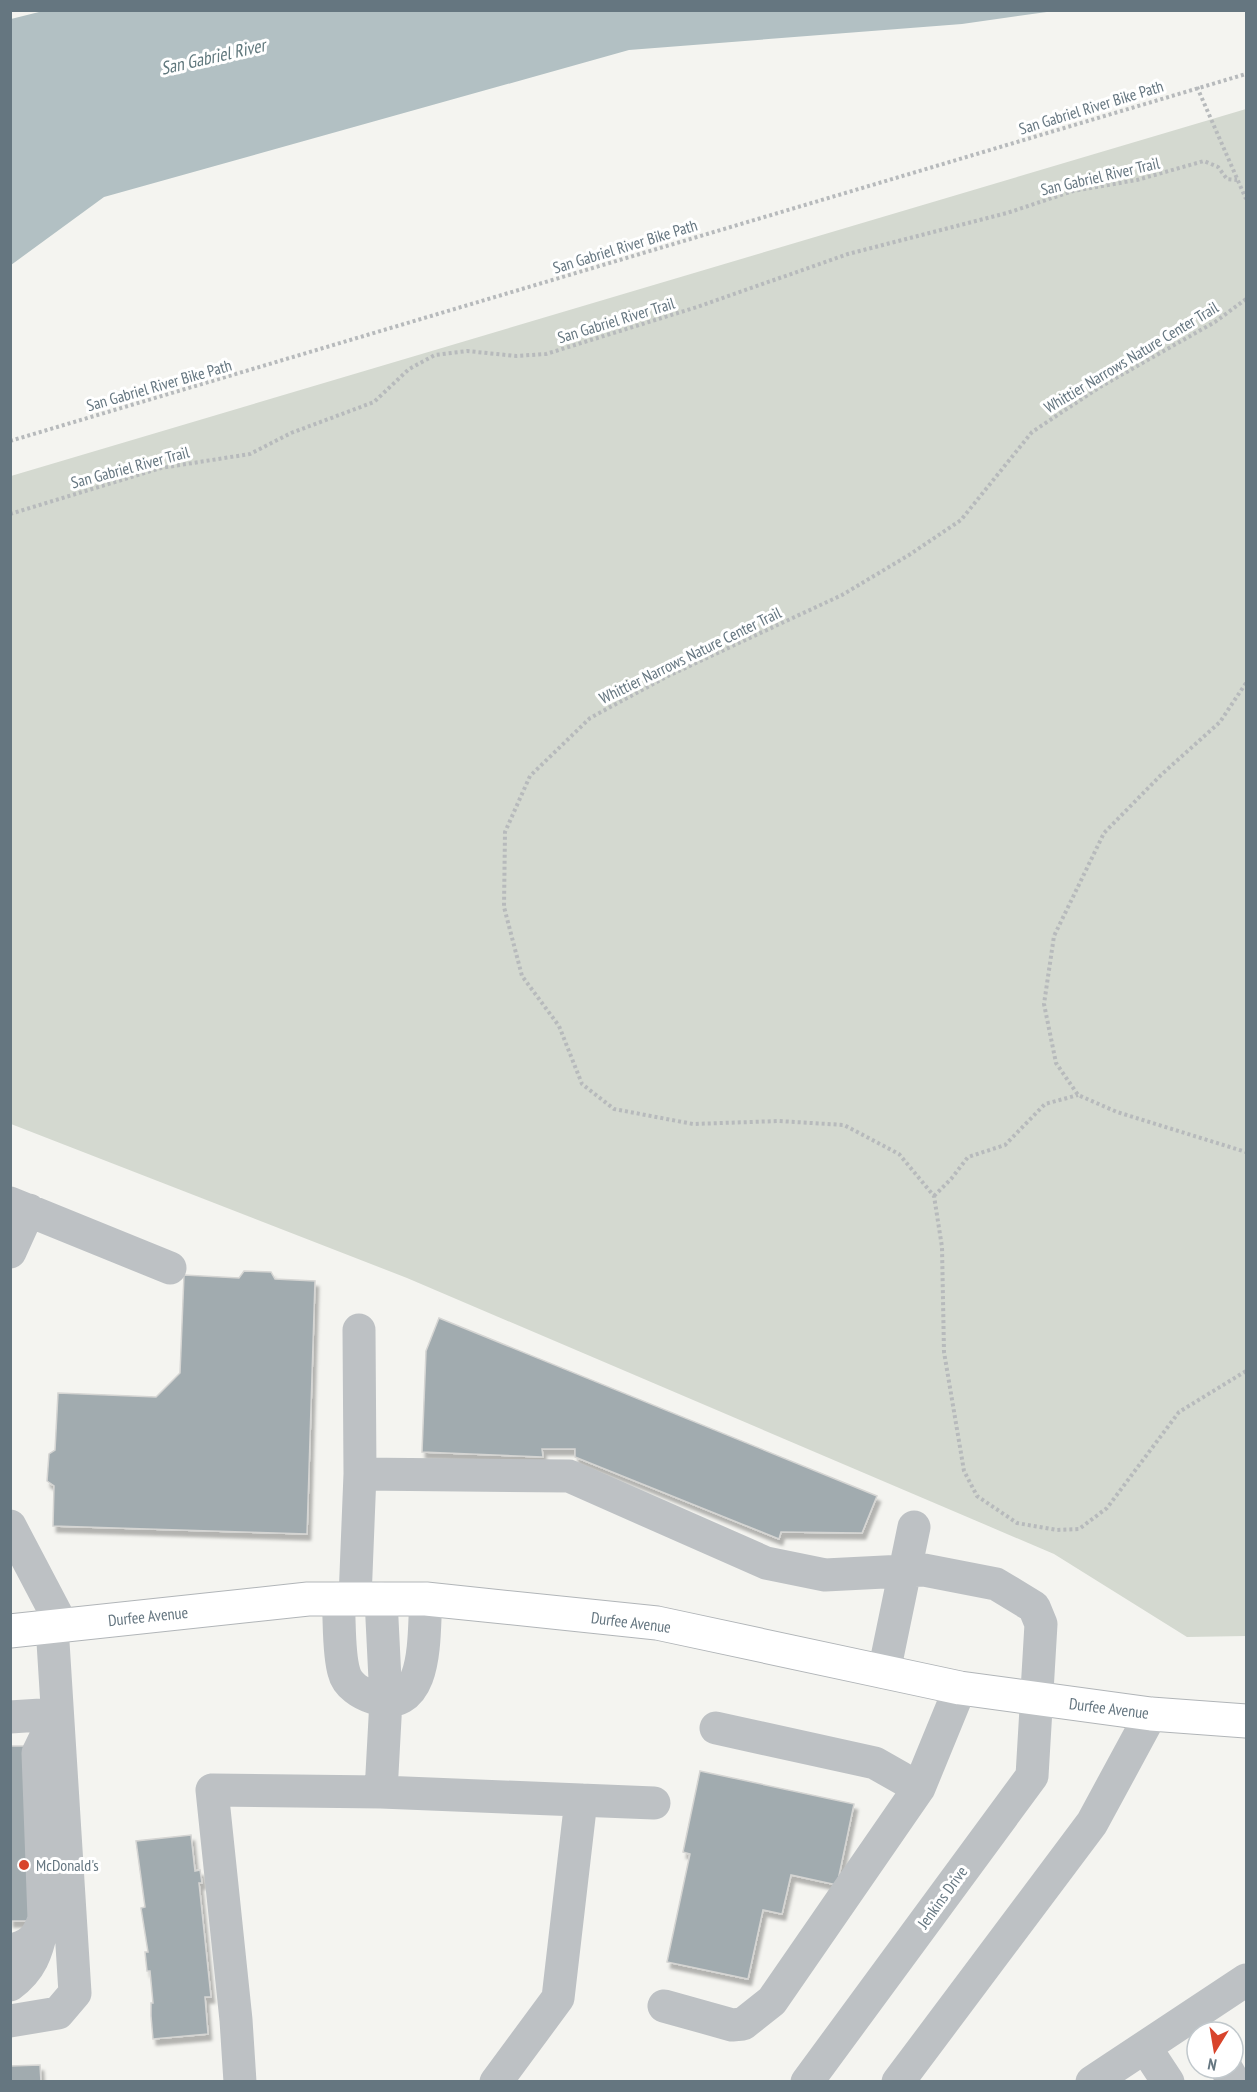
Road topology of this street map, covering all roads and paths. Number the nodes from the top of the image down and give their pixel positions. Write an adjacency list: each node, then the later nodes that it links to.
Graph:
1 (1246, 74): 2 (path, San Gabriel River Bike Path)
2 (1197, 87): 3 (path); 6 (path, San Gabriel River Bike Path)
3 (1237, 180): 4 (path); 7 (path, San Gabriel River Trail)
4 (1246, 199)
5 (1246, 300): 11 (path, Whittier Narrows Nature Center Trail)
6 (10, 441)
7 (10, 514)
8 (1246, 683): 9 (path)
9 (1078, 1095): 10 (path); 11 (path)
10 (1246, 1152)
11 (934, 1196): 16 (path)
12 (20, 1207): 13 (lane); 14 (lane)
13 (10, 1252)
14 (170, 1268)
15 (359, 1330): 17 (lane)
16 (1246, 1371)
17 (360, 1474): 20 (lane, Jenkins Drive); 21 (lane)
18 (10, 1526): 23 (lane)
19 (914, 1527): 20 (lane)
20 (905, 1570): 25 (lane); 27 (lane, Jenkins Drive)
21 (358, 1599): 22 (main road, Durfee Avenue); 23 (main road, Durfee Avenue); 28 (lane); 28 (lane)
22 (426, 1599): 25 (main road, Durfee Avenue); 28 (lane)
23 (57, 1626): 24 (main road, Durfee Avenue); 29 (lane)
24 (10, 1631)
25 (884, 1672): 26 (main road, Durfee Avenue)
26 (960, 1688): 27 (main road, Durfee Avenue); 34 (lane)
27 (1038, 1699): 30 (main road, Durfee Avenue); 49 (lane, Jenkins Drive)
28 (386, 1700): 35 (lane)
29 (57, 1714): 31 (lane); 38 (lane); 44 (lane)
30 (1151, 1714): 32 (main road, Durfee Avenue); 50 (lane)
31 (10, 1717)
32 (1246, 1720)
33 (716, 1728): 34 (lane)
34 (919, 1788): 42 (lane)
35 (381, 1792): 36 (lane); 47 (lane)
36 (581, 1800): 37 (lane); 48 (lane)
37 (654, 1803)
38 (44, 1918): 39 (lane); 41 (lane)
39 (10, 1950)
40 (1246, 1981): 43 (lane)
41 (10, 1985)
42 (664, 2006)
43 (1201, 2020)
44 (10, 2021)
45 (1185, 2029): 46 (lane)
46 (1145, 2047): 51 (lane); 52 (lane)
47 (240, 2082)
48 (496, 2082)
49 (807, 2082)
50 (898, 2082)
51 (1092, 2082)
52 (1168, 2082)

